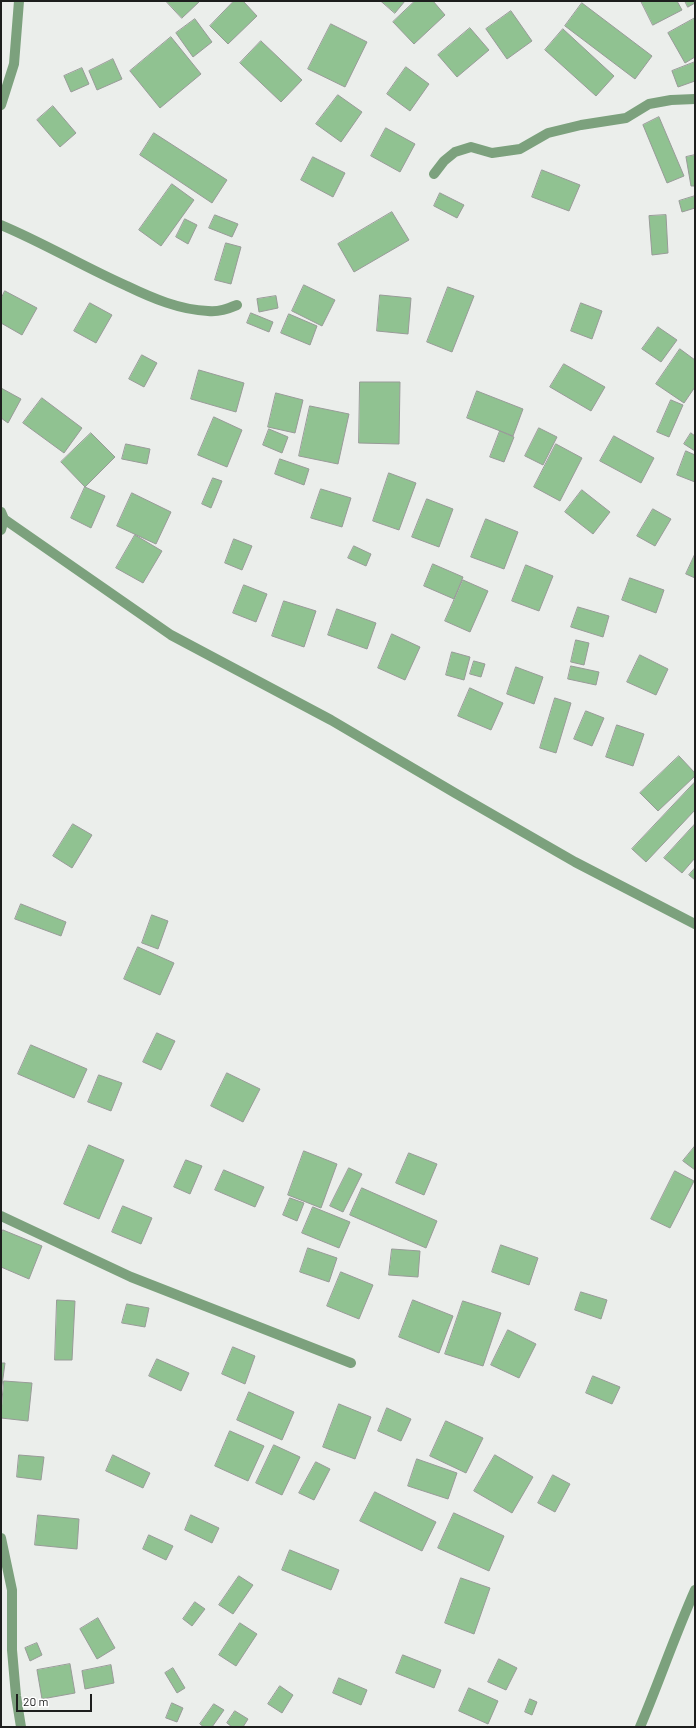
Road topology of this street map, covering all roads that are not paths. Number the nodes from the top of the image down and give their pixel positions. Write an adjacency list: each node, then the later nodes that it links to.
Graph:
1 (19, 1): 3 (street)
2 (695, 99): 4 (street)
3 (1, 105)
4 (434, 174)
5 (1, 225): 6 (street)
6 (237, 305)
7 (2, 516): 8 (street); 9 (street)
8 (1, 530)
9 (695, 924)
10 (1, 1216): 11 (street)
11 (351, 1363)
12 (1, 1538): 14 (street)
13 (695, 1590): 15 (street)
14 (21, 1727)
15 (640, 1727)

